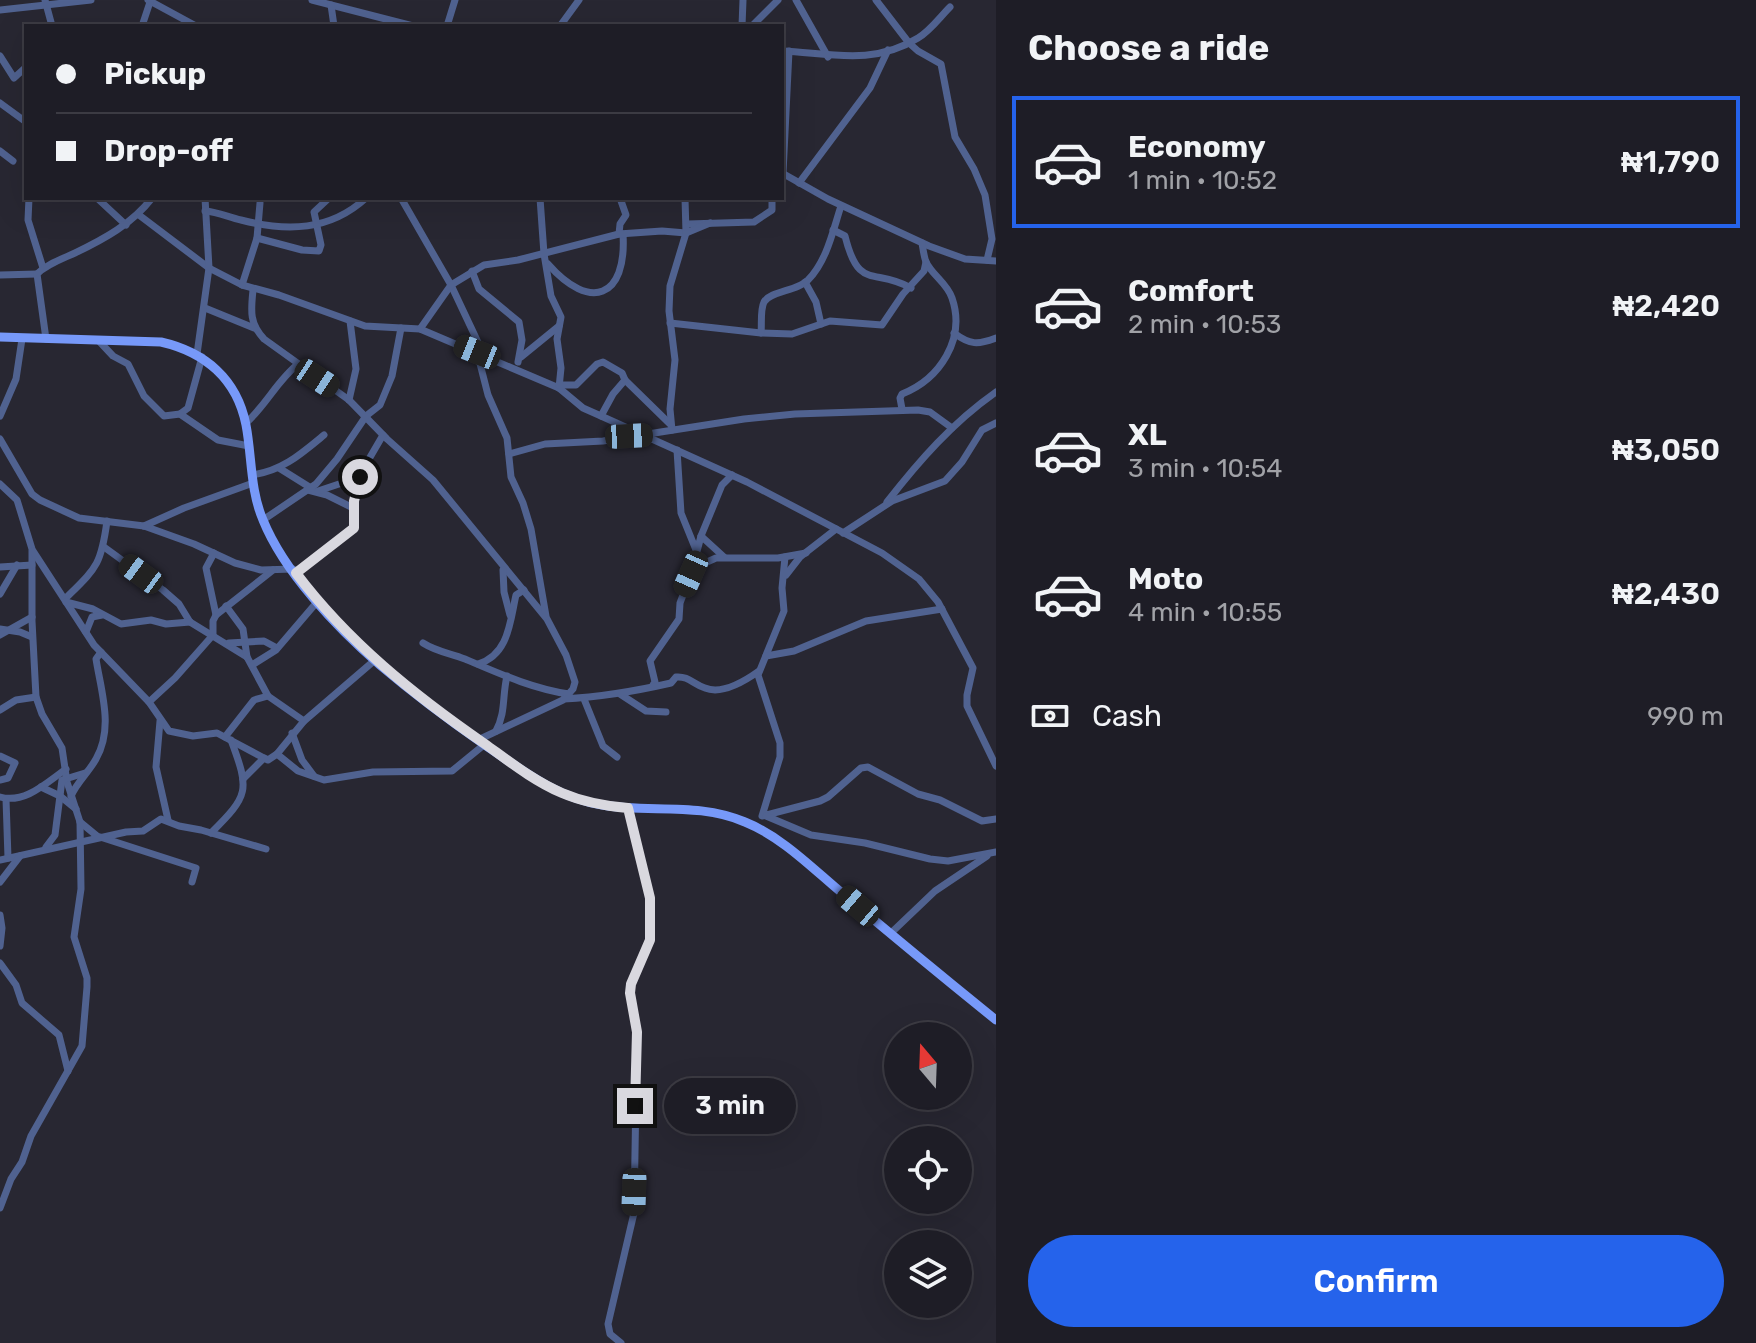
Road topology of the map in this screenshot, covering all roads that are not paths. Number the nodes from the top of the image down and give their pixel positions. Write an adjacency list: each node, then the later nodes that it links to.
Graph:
1 (91, 0): 10 (street)
2 (312, 0): 11 (street)
3 (455, 0): 19 (street)
4 (579, 0): 20 (street)
5 (743, 0): 21 (street)
6 (778, 0): 22 (street)
7 (796, 0): 27 (street)
8 (876, 0): 23 (street)
9 (149, 1): 15 (street); 16 (street)
10 (47, 3): 13 (street); 14 (street)
11 (331, 5): 17 (street); 18 (street)
12 (950, 7): 23 (street)
13 (0, 10)
14 (52, 24)
15 (143, 24)
16 (192, 24)
17 (334, 24)
18 (398, 24)
19 (448, 24)
20 (561, 24)
21 (742, 24)
22 (754, 24)
23 (909, 43): 24 (street); 59 (street)
24 (888, 50): 27 (street); 34 (street)
25 (785, 51): 27 (street); 33 (street)
26 (0, 56): 28 (street)
27 (828, 57)
28 (24, 69)
29 (0, 103): 30 (street)
30 (24, 121)
31 (0, 151): 32 (street)
32 (13, 161)
33 (784, 176): 34 (street)
34 (799, 183): 47 (street)
35 (29, 200): 62 (street)
36 (99, 200): 51 (street)
37 (150, 200): 49 (street)
38 (205, 200): 48 (street)
39 (327, 200): 52 (street)
40 (363, 200): 52 (street)
41 (405, 200): 67 (street)
42 (540, 200): 58 (street)
43 (621, 200): 55 (street)
44 (685, 200): 53 (street)
45 (772, 200): 53 (street)
46 (260, 203): 50 (street)
47 (841, 206): 54 (street); 57 (street)
48 (205, 211): 50 (street); 61 (street)
49 (139, 215): 51 (street); 61 (street)
50 (259, 223): 52 (street); 56 (street)
51 (126, 225): 62 (street)
52 (317, 226): 56 (street)
53 (687, 228): 55 (street); 72 (street)
54 (833, 230): 65 (street); 68 (street)
55 (621, 234): 58 (street); 58 (street)
56 (257, 238): 66 (street)
57 (922, 243): 59 (street); 60 (street)
58 (545, 258): 63 (street); 74 (street)
59 (992, 261)
60 (926, 262): 68 (street); 79 (street)
61 (209, 268): 66 (street); 70 (street)
62 (40, 271): 64 (street); 83 (street)
63 (472, 271): 67 (street); 88 (street)
64 (0, 275)
65 (805, 282): 73 (street); 78 (street)
66 (242, 285): 69 (street)
67 (451, 285): 77 (street); 85 (street)
68 (911, 288): 73 (street)
69 (253, 290): 71 (street); 75 (street)
70 (205, 308): 75 (street); 86 (street)
71 (350, 321): 76 (street); 92 (street)
72 (670, 323): 78 (street); 101 (street)
73 (821, 324): 78 (street)
74 (559, 326): 88 (street); 90 (street)
75 (254, 328): 87 (street)
76 (401, 328): 77 (street); 97 (street)
77 (420, 329): 85 (street)
78 (761, 333)
79 (954, 333): 81 (street); 94 (street)
80 (0, 337): 82 (main road)
81 (996, 338)
82 (22, 339): 83 (main road); 93 (street)
83 (46, 339): 84 (main road)
84 (98, 340): 86 (main road); 95 (street)
85 (481, 354): 88 (street); 109 (street)
86 (199, 355): 95 (street); 99 (main road)
87 (298, 364): 92 (street); 99 (street)
88 (517, 366): 90 (street)
89 (625, 380): 90 (street); 98 (street); 101 (street)
90 (559, 387): 98 (street)
91 (996, 392): 102 (street)
92 (349, 400): 97 (street)
93 (2, 406): 96 (street)
94 (902, 409): 101 (street); 102 (street)
95 (180, 414): 107 (street)
96 (0, 416)
97 (366, 416): 104 (street); 115 (street)
98 (601, 416): 105 (street)
99 (246, 423): 107 (main road)
100 (996, 423): 116 (street)
101 (671, 428): 105 (street)
102 (952, 428): 116 (street)
103 (324, 435): 110 (street)
104 (383, 435): 112 (street); 133 (street)
105 (646, 435): 108 (street); 109 (street)
106 (0, 439): 119 (street)
107 (249, 446): 113 (main road)
108 (677, 450): 111 (street); 125 (street)
109 (509, 454): 148 (street)
110 (279, 468): 113 (street); 115 (street)
111 (727, 475): 121 (street); 122 (street)
112 (360, 477): 115 (street); 117 (street)
113 (253, 479): 118 (main road); 120 (street)
114 (0, 484): 124 (street)
115 (312, 489): 117 (street); 118 (street)
116 (884, 507): 121 (street)
117 (355, 509): 135 (street)
118 (263, 520): 135 (main road)
119 (107, 521): 120 (street); 123 (street)
120 (144, 526): 126 (street)
121 (839, 531): 127 (street); 143 (street)
122 (701, 536): 125 (street); 128 (street)
123 (104, 547): 140 (street); 149 (street)
124 (32, 549): 131 (street); 140 (street)
125 (696, 550): 136 (street)
126 (214, 553): 134 (street); 144 (street)
127 (806, 553): 129 (street); 137 (street)
128 (724, 557): 129 (street); 136 (street)
129 (785, 557): 137 (street)
130 (17, 565): 131 (street); 132 (street); 139 (street)
131 (32, 565): 147 (street)
132 (0, 567)
133 (503, 568): 138 (street); 145 (street)
134 (273, 570): 135 (street); 142 (street)
135 (294, 571): 141 (main road)
136 (691, 574): 165 (street)
137 (784, 576): 159 (street)
138 (524, 590): 145 (street); 148 (street)
139 (0, 594)
140 (65, 600): 146 (street); 151 (street)
141 (317, 602): 157 (street); 160 (main road)
142 (226, 606): 144 (street); 155 (street)
143 (942, 609): 159 (street); 184 (street)
144 (216, 615): 152 (street)
145 (510, 615): 162 (street)
146 (109, 616): 149 (street); 151 (street)
147 (32, 617): 150 (street); 153 (street)
148 (547, 619): 169 (street)
149 (190, 622): 152 (street)
150 (2, 632): 153 (street)
151 (86, 633): 158 (street)
152 (213, 635): 154 (street); 171 (street)
153 (32, 637): 168 (street)
154 (225, 643): 155 (street); 161 (street)
155 (245, 643): 157 (street); 161 (street)
156 (423, 643): 162 (street)
157 (277, 648): 161 (street)
158 (101, 652): 171 (street); 185 (street)
159 (766, 656): 163 (street)
160 (375, 660): 175 (street); 179 (main road)
161 (253, 661): 167 (street)
162 (475, 664): 164 (street)
163 (760, 670): 165 (street); 196 (street)
164 (507, 676): 169 (street); 176 (street)
165 (653, 685): 166 (street)
166 (620, 694): 170 (street); 173 (street)
167 (268, 696): 175 (street); 178 (street)
168 (36, 697): 172 (street); 186 (street)
169 (566, 697): 170 (street); 176 (street)
170 (584, 699): 182 (street)
171 (149, 702): 174 (street)
172 (0, 710)
173 (666, 712)
174 (160, 719): 178 (street); 198 (street)
175 (304, 721): 177 (street)
176 (496, 731): 179 (street)
177 (292, 733): 180 (street); 187 (street)
178 (228, 739): 183 (street); 188 (street)
179 (481, 742): 187 (street); 194 (main road)
180 (277, 754): 183 (street); 187 (street)
181 (0, 756): 189 (street)
182 (617, 757)
183 (264, 758): 188 (street)
184 (996, 766)
185 (87, 772): 186 (street); 192 (street)
186 (66, 774): 190 (street); 191 (street); 192 (street)
187 (314, 776)
188 (243, 779): 201 (street)
189 (0, 780)
190 (41, 787): 191 (street); 193 (street)
191 (60, 796): 195 (street); 204 (street)
192 (71, 796): 195 (street)
193 (3, 798): 208 (street)
194 (628, 808): 200 (main road); 218 (street)
195 (76, 809): 199 (street)
196 (764, 816): 197 (street); 200 (street); 206 (street)
197 (996, 819)
198 (168, 820): 201 (street); 202 (street)
199 (80, 822): 202 (street); 203 (street)
200 (758, 828): 212 (main road)
201 (211, 833): 205 (street)
202 (101, 838): 203 (street); 210 (street)
203 (80, 842): 204 (street); 216 (street)
204 (44, 849): 207 (street)
205 (266, 849)
206 (994, 853): 212 (street)
207 (20, 856): 208 (street); 209 (street)
208 (4, 859)
209 (0, 882)
210 (192, 882)
211 (0, 915): 213 (street)
212 (891, 933): 215 (main road)
213 (0, 946)
214 (0, 963): 216 (street)
215 (996, 1020)
216 (68, 1072): 217 (street)
217 (0, 1208)
218 (621, 1343)

